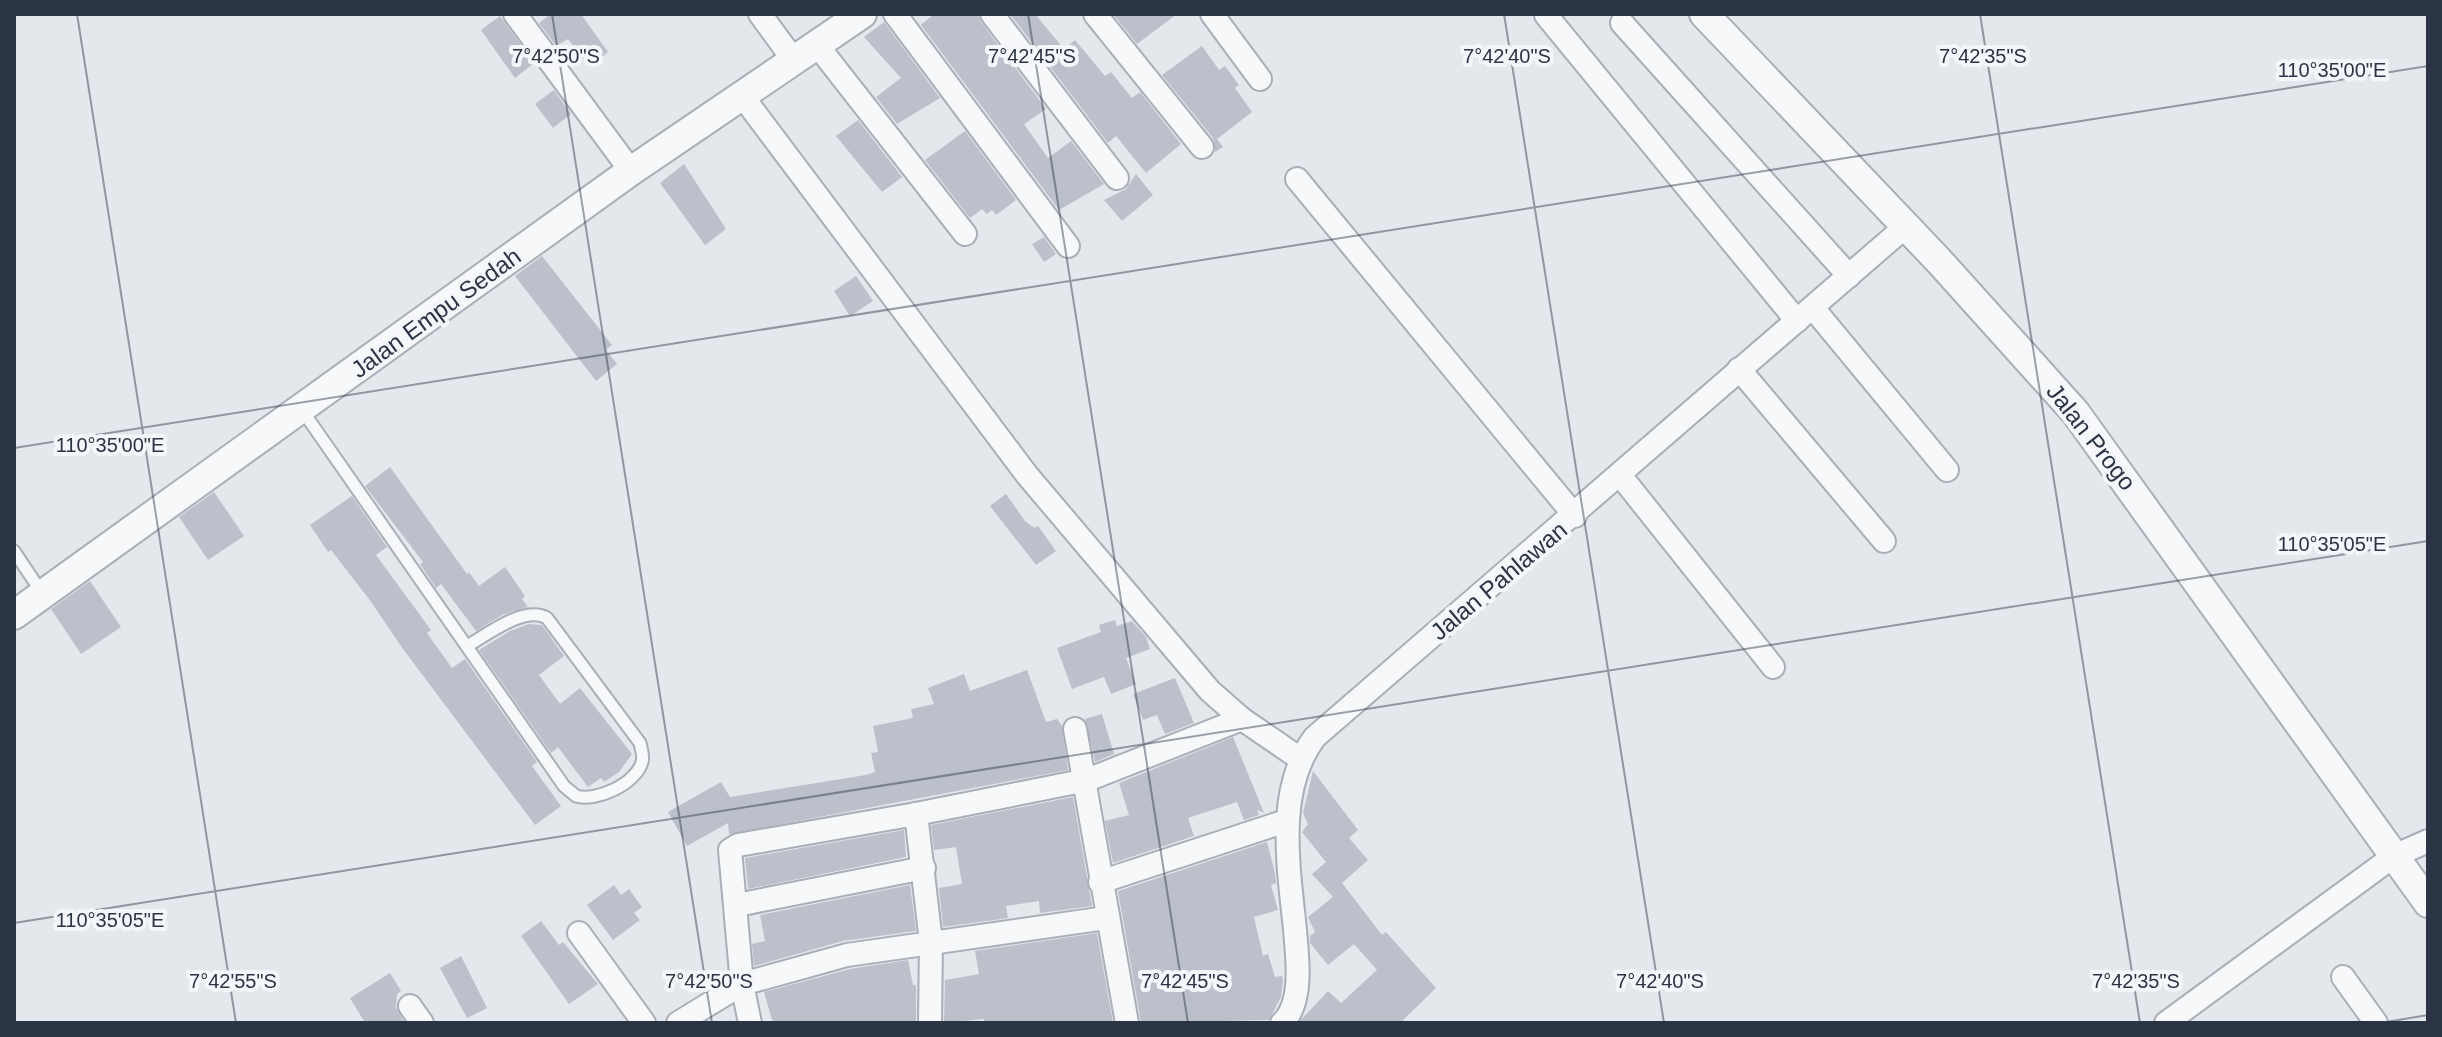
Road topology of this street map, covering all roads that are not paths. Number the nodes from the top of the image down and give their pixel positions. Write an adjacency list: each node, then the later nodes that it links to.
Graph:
1 (515, 14): 16 (street)
2 (760, 14): 12 (street)
3 (862, 14): 11 (street, Jalan Empu Sedah)
4 (895, 14): 21 (street)
5 (992, 14): 17 (street)
6 (1095, 14): 15 (street)
7 (1212, 14): 13 (street)
8 (1704, 14): 19 (street, Jalan Progo)
9 (1546, 15): 23 (street)
10 (1622, 23): 22 (street)
11 (817, 45): 12 (street, Jalan Empu Sedah); 20 (street)
12 (795, 62): 14 (street, Jalan Empu Sedah)
13 (1260, 79)
14 (743, 97): 16 (street, Jalan Empu Sedah); 35 (street)
15 (1202, 147)
16 (631, 171): 25 (street, Jalan Empu Sedah)
17 (1117, 178)
18 (1297, 179): 28 (street)
19 (1905, 227): 22 (street, Jalan Pahlawan); 42 (street, Jalan Progo)
20 (965, 234)
21 (1068, 246)
22 (1849, 276): 23 (street, Jalan Pahlawan)
23 (1805, 314): 24 (street, Jalan Pahlawan); 26 (street)
24 (1739, 369): 27 (street, Jalan Pahlawan); 29 (street)
25 (302, 410): 31 (street, Jalan Empu Sedah); 33 (lane)
26 (1947, 470)
27 (1620, 475): 28 (street, Jalan Pahlawan); 34 (street)
28 (1575, 516): 37 (street, Jalan Pahlawan)
29 (1884, 541)
30 (14, 551): 31 (lane)
31 (43, 594): 32 (street, Jalan Empu Sedah)
32 (14, 615)
33 (467, 646): 33 (lane)
34 (1773, 667)
35 (1242, 719): 37 (street); 38 (street)
36 (1075, 729): 38 (street)
37 (1299, 758): 40 (street, Jalan Pahlawan)
38 (1087, 780): 39 (street); 44 (street)
39 (916, 814): 43 (street); 46 (street)
40 (1286, 821): 44 (street); 57 (street, Jalan Pahlawan)
41 (2428, 841): 42 (street)
42 (2394, 856): 45 (street, Jalan Progo); 58 (street)
43 (924, 868): 46 (street); 49 (street)
44 (1100, 882): 47 (street)
45 (2428, 903)
46 (737, 905): 51 (street)
47 (1106, 918): 49 (street); 56 (street)
48 (579, 933): 52 (street)
49 (931, 942): 51 (street); 55 (street)
50 (2343, 977): 59 (street)
51 (742, 984): 53 (street); 54 (street)
52 (644, 1023)
53 (678, 1023)
54 (750, 1023)
55 (930, 1023)
56 (1127, 1023)
57 (1282, 1023)
58 (2167, 1023)
59 (2376, 1023)

